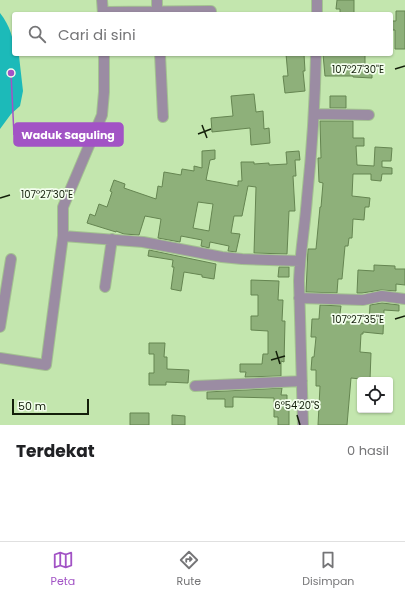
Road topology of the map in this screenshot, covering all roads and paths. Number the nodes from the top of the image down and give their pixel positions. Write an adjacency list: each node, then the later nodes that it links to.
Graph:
1 (102, 0): 4 (street)
2 (157, 0): 5 (street)
3 (317, 0): 8 (street)
4 (103, 12)
5 (157, 12)
6 (184, 12): 7 (street)
7 (211, 12)
8 (317, 12)
9 (104, 56): 15 (street)
10 (160, 56): 14 (street)
11 (316, 56): 12 (street)
12 (314, 114): 13 (street); 18 (street)
13 (370, 115)
14 (163, 117)
15 (63, 236): 16 (street); 23 (street)
16 (112, 240): 18 (street); 19 (street)
17 (11, 259): 22 (street)
18 (300, 261): 20 (street)
19 (105, 287)
20 (299, 298): 21 (street); 24 (street)
21 (405, 299)
22 (0, 327)
23 (0, 358)
24 (302, 381): 25 (street); 26 (street)
25 (195, 386)
26 (303, 425)

